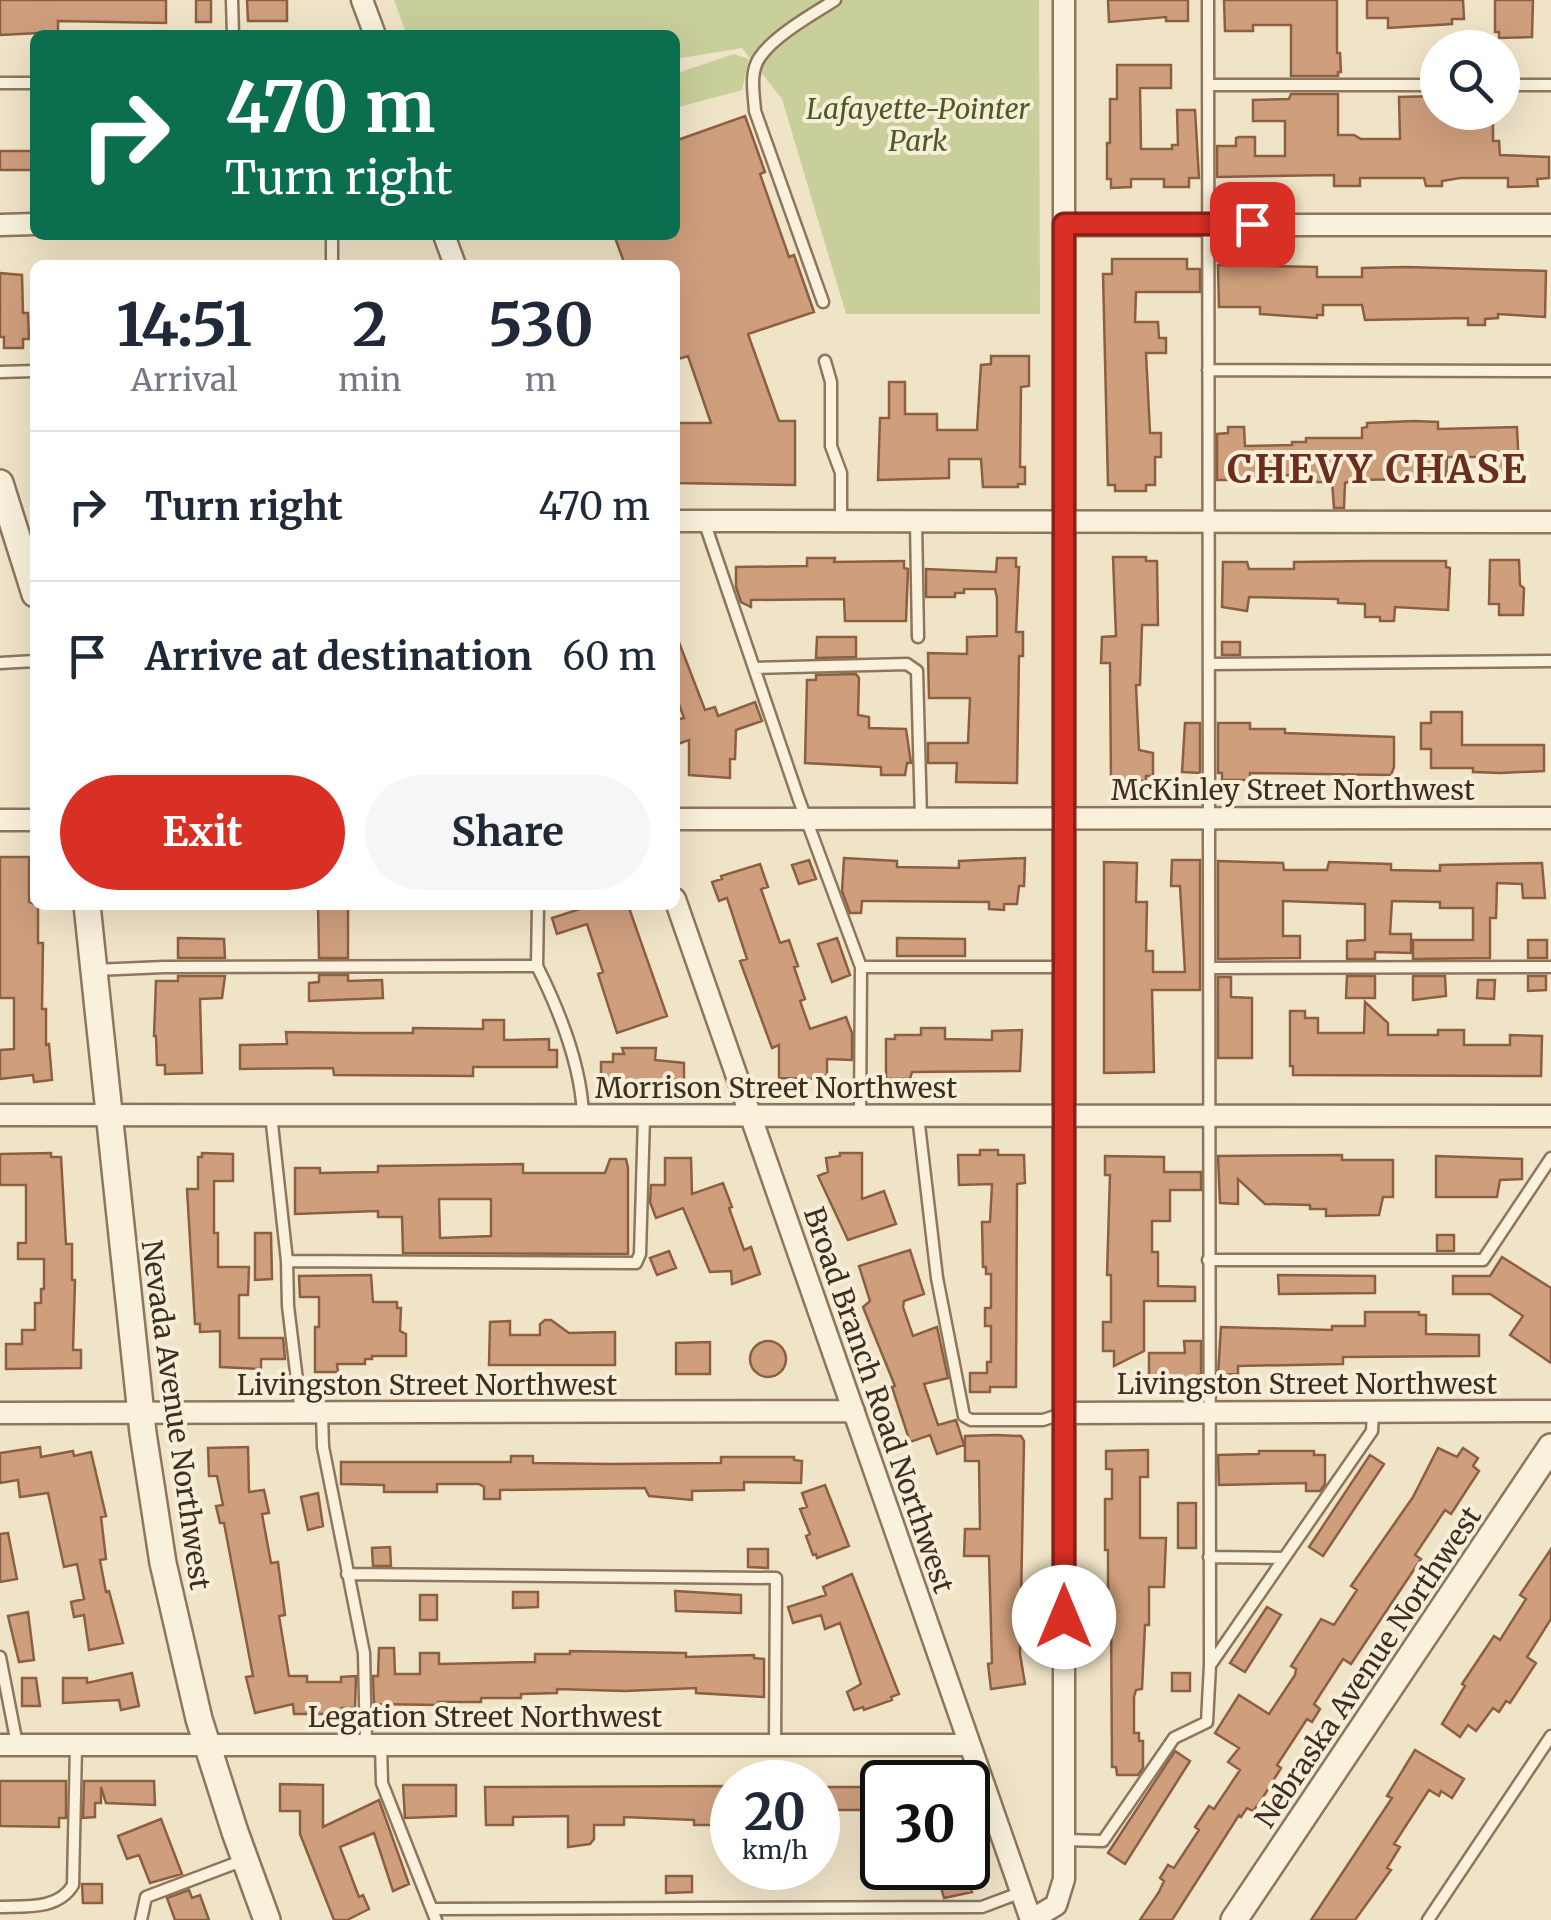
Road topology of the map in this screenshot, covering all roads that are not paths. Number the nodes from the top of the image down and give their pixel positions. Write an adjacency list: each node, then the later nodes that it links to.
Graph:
1 (232, 0): 6 (lane)
2 (362, 0): 7 (street)
3 (836, 0): 19 (lane)
4 (1064, 0): 16 (street)
5 (1208, 0): 10 (lane)
6 (233, 30)
7 (372, 30)
8 (30, 83): 9 (lane)
9 (0, 84)
10 (1208, 84): 11 (lane); 17 (lane)
11 (1420, 85)
12 (1520, 85): 13 (lane)
13 (1551, 85)
14 (0, 224): 15 (street)
15 (30, 224)
16 (1064, 224): 17 (street); 26 (street)
17 (1207, 224): 18 (street); 21 (lane)
18 (1551, 224)
19 (822, 302)
20 (825, 361): 29 (lane)
21 (1208, 370): 23 (lane); 31 (lane)
22 (30, 371): 24 (lane)
23 (1551, 371)
24 (0, 372)
25 (0, 483): 33 (street)
26 (1064, 520): 30 (street); 31 (street); 44 (street)
27 (680, 521): 28 (street)
28 (704, 521): 29 (street); 40 (lane)
29 (842, 521): 30 (street)
30 (916, 521): 35 (lane)
31 (1208, 521): 32 (street); 39 (lane)
32 (1551, 522)
33 (25, 527): 34 (street)
34 (30, 560)
35 (918, 636)
36 (30, 661): 38 (lane)
37 (1551, 661): 39 (lane)
38 (0, 663)
39 (1209, 664): 45 (lane)
40 (754, 668): 42 (lane); 43 (lane)
41 (680, 818): 42 (street, McKinley Street Northwest)
42 (806, 818): 43 (street, McKinley Street Northwest); 53 (lane)
43 (921, 818): 44 (street, McKinley Street Northwest)
44 (1064, 818): 45 (street, McKinley Street Northwest); 54 (street)
45 (1210, 818): 46 (street, McKinley Street Northwest); 56 (lane)
46 (1551, 818)
47 (0, 820): 48 (street)
48 (30, 820)
49 (88, 910): 57 (street, Nevada Avenue Northwest)
50 (538, 910): 52 (lane)
51 (679, 910): 58 (street, Broad Branch Road Northwest)
52 (538, 966): 57 (lane); 62 (lane)
53 (861, 967): 54 (lane); 64 (lane)
54 (1064, 967): 66 (street)
55 (1551, 967): 56 (lane)
56 (1209, 968): 67 (lane)
57 (94, 970): 60 (street, Nevada Avenue Northwest)
58 (750, 1114): 63 (street, Morrison Street Northwest); 64 (street, Morrison Street Northwest); 72 (street, Broad Branch Road Northwest)
59 (0, 1115): 60 (street, Morrison Street Northwest)
60 (108, 1115): 61 (street, Morrison Street Northwest); 77 (street, Nevada Avenue Northwest)
61 (271, 1115): 62 (street, Morrison Street Northwest); 71 (lane)
62 (583, 1115): 63 (street, Morrison Street Northwest)
63 (644, 1115): 71 (lane)
64 (860, 1116): 65 (street, Morrison Street Northwest)
65 (918, 1116): 66 (street, Morrison Street Northwest); 79 (lane)
66 (1064, 1116): 67 (street, Morrison Street Northwest); 79 (street)
67 (1208, 1116): 68 (street, Morrison Street Northwest); 70 (lane)
68 (1551, 1116)
69 (1551, 1158): 70 (lane)
70 (1208, 1260): 74 (lane)
71 (287, 1262): 78 (lane)
72 (854, 1410): 78 (street, Livingston Street Northwest); 91 (street, Broad Branch Road Northwest)
73 (1551, 1411): 75 (street, Livingston Street Northwest)
74 (1209, 1412): 75 (street, Livingston Street Northwest); 79 (street, Livingston Street Northwest); 81 (lane)
75 (1373, 1412): 82 (lane)
76 (0, 1413): 77 (street, Livingston Street Northwest)
77 (141, 1413): 78 (street, Livingston Street Northwest); 87 (street, Nevada Avenue Northwest)
78 (312, 1413): 83 (lane)
79 (1064, 1413): 93 (street)
80 (1551, 1447): 101 (street, Nebraska Avenue Northwest)
81 (1210, 1558): 82 (lane); 85 (lane)
82 (1284, 1558): 85 (lane)
83 (347, 1574): 90 (lane); 92 (lane)
84 (0, 1657): 88 (lane)
85 (1210, 1665): 93 (lane)
86 (1551, 1736): 102 (lane)
87 (207, 1744): 89 (street, Legation Street Northwest); 90 (street, Legation Street Northwest); 94 (street, Nevada Avenue Northwest)
88 (9, 1745): 89 (street, Legation Street Northwest)
89 (76, 1745): 96 (lane)
90 (373, 1745): 92 (street, Legation Street Northwest); 97 (lane)
91 (970, 1745): 92 (street, Legation Street Northwest); 95 (street, Broad Branch Road Northwest)
92 (776, 1746)
93 (1064, 1840): 100 (street)
94 (244, 1860): 98 (lane); 99 (street, Nevada Avenue Northwest)
95 (1022, 1892): 97 (lane); 100 (street, Broad Branch Road Northwest)
96 (0, 1908)
97 (435, 1914)
98 (141, 1920)
99 (267, 1920)
100 (1031, 1920)
101 (1234, 1920)
102 (1428, 1920)

